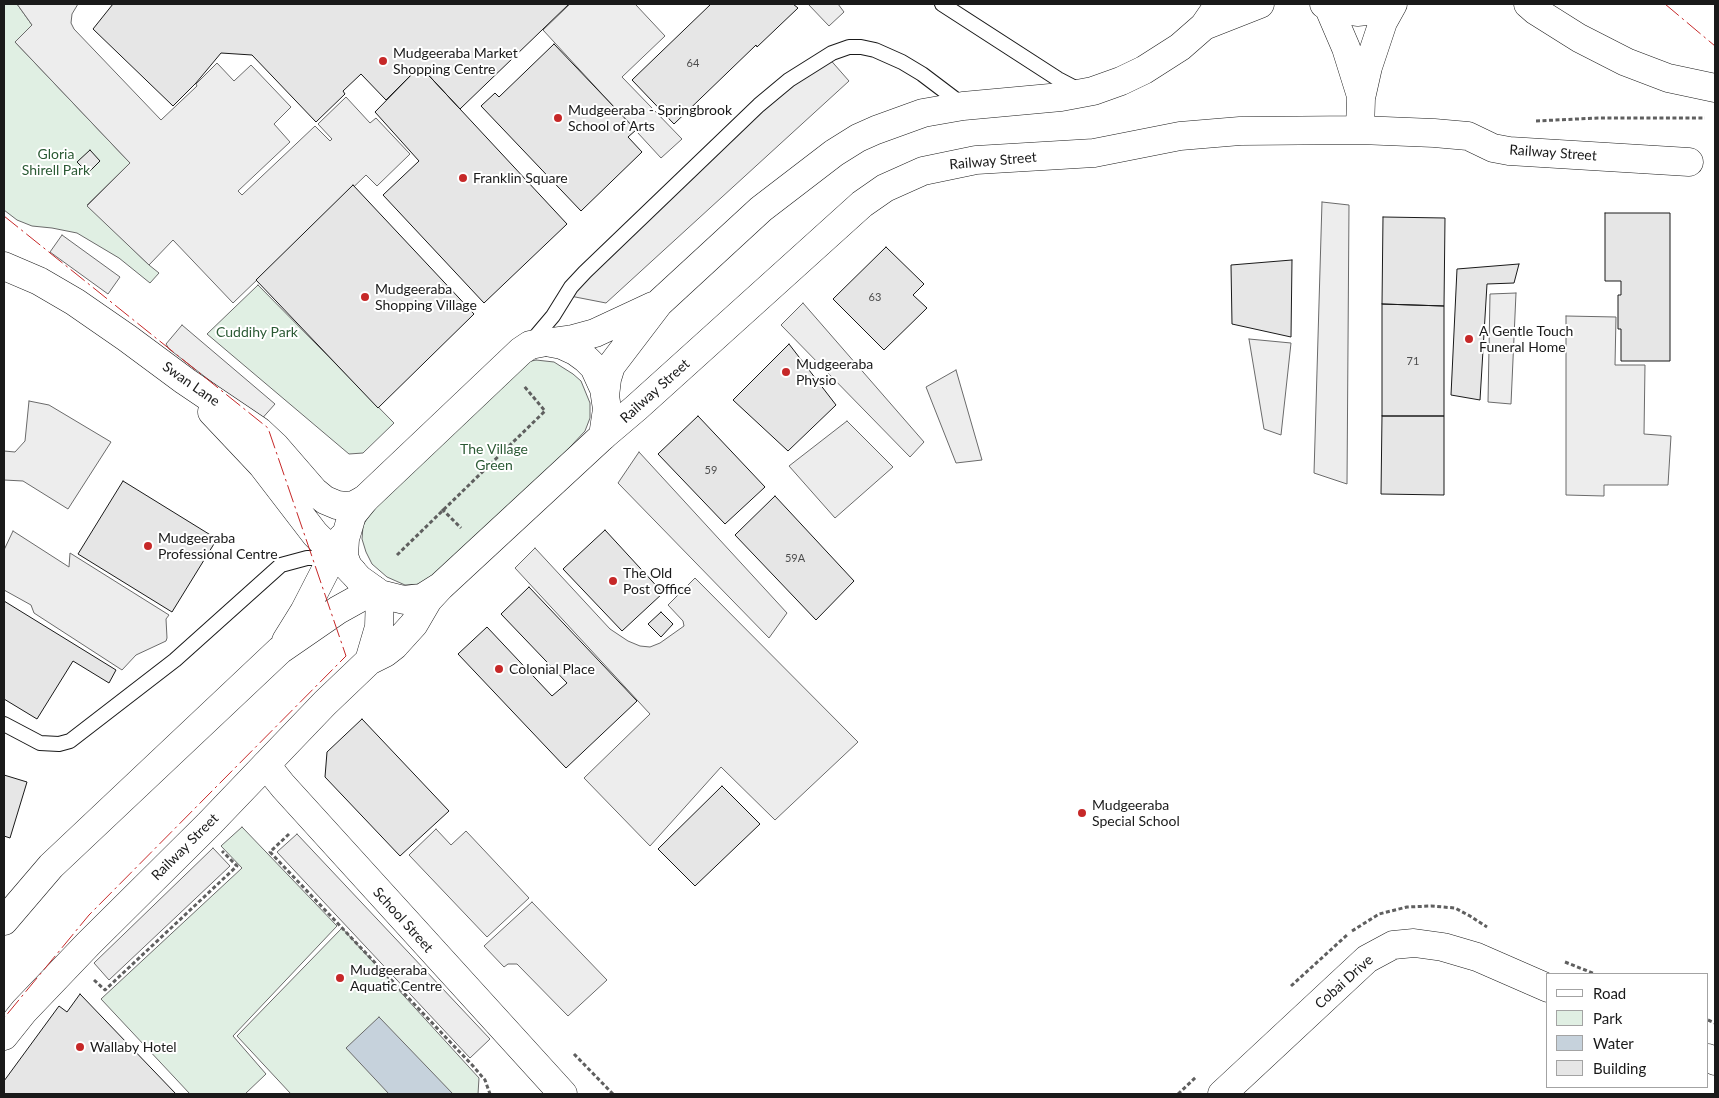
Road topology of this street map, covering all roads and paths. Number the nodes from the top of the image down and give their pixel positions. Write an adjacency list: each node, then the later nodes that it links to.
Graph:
1 (942, 4): 9 (lane)
2 (1219, 4): 7 (street, Railway Street)
3 (1260, 4): 7 (street, Railway Street)
4 (1392, 4): 5 (street); 10 (street)
5 (1326, 5): 10 (street)
6 (1527, 6): 8 (street)
7 (1204, 26): 9 (street, Railway Street)
8 (1715, 88)
9 (1084, 93): 11 (street, Railway Street)
10 (1361, 98): 12 (street)
11 (963, 106): 15 (street, Railway Street); 17 (lane, Railway Street)
12 (1360, 130): 13 (street, Railway Street); 21 (street, Railway Street)
13 (1690, 162)
14 (4, 266): 18 (street, Swan Lane)
15 (659, 303): 16 (street, Railway Street); 20 (street, Railway Street)
16 (549, 342): 17 (street, Railway Street); 20 (street, Railway Street)
17 (521, 351): 22 (street, Railway Street)
18 (185, 381): 22 (street, Swan Lane); 26 (street)
19 (520, 382): 23 (path)
20 (605, 396): 21 (street, Railway Street)
21 (603, 436): 27 (street, Railway Street)
22 (365, 499): 26 (street, Railway Street)
23 (442, 509): 24 (path); 25 (path)
24 (461, 529)
25 (397, 555)
26 (339, 561): 28 (street, Railway Street); 29 (street); 31 (lane)
27 (441, 586): 28 (street, Railway Street); 30 (street, Railway Street)
28 (377, 592): 29 (street); 30 (street, Railway Street)
29 (280, 650): 35 (street)
30 (369, 661): 32 (street, Railway Street)
31 (4, 724)
32 (266, 765): 39 (street, Railway Street); 42 (street, School Street)
33 (291, 832): 41 (path)
34 (216, 844): 38 (path)
35 (51, 866): 36 (street); 36 (street)
36 (8, 905)
37 (1546, 987): 44 (street, Cobai Drive)
38 (105, 990)
39 (4, 1036)
40 (574, 1054): 43 (path)
41 (490, 1094)
42 (563, 1094)
43 (613, 1094)
44 (1222, 1094)

